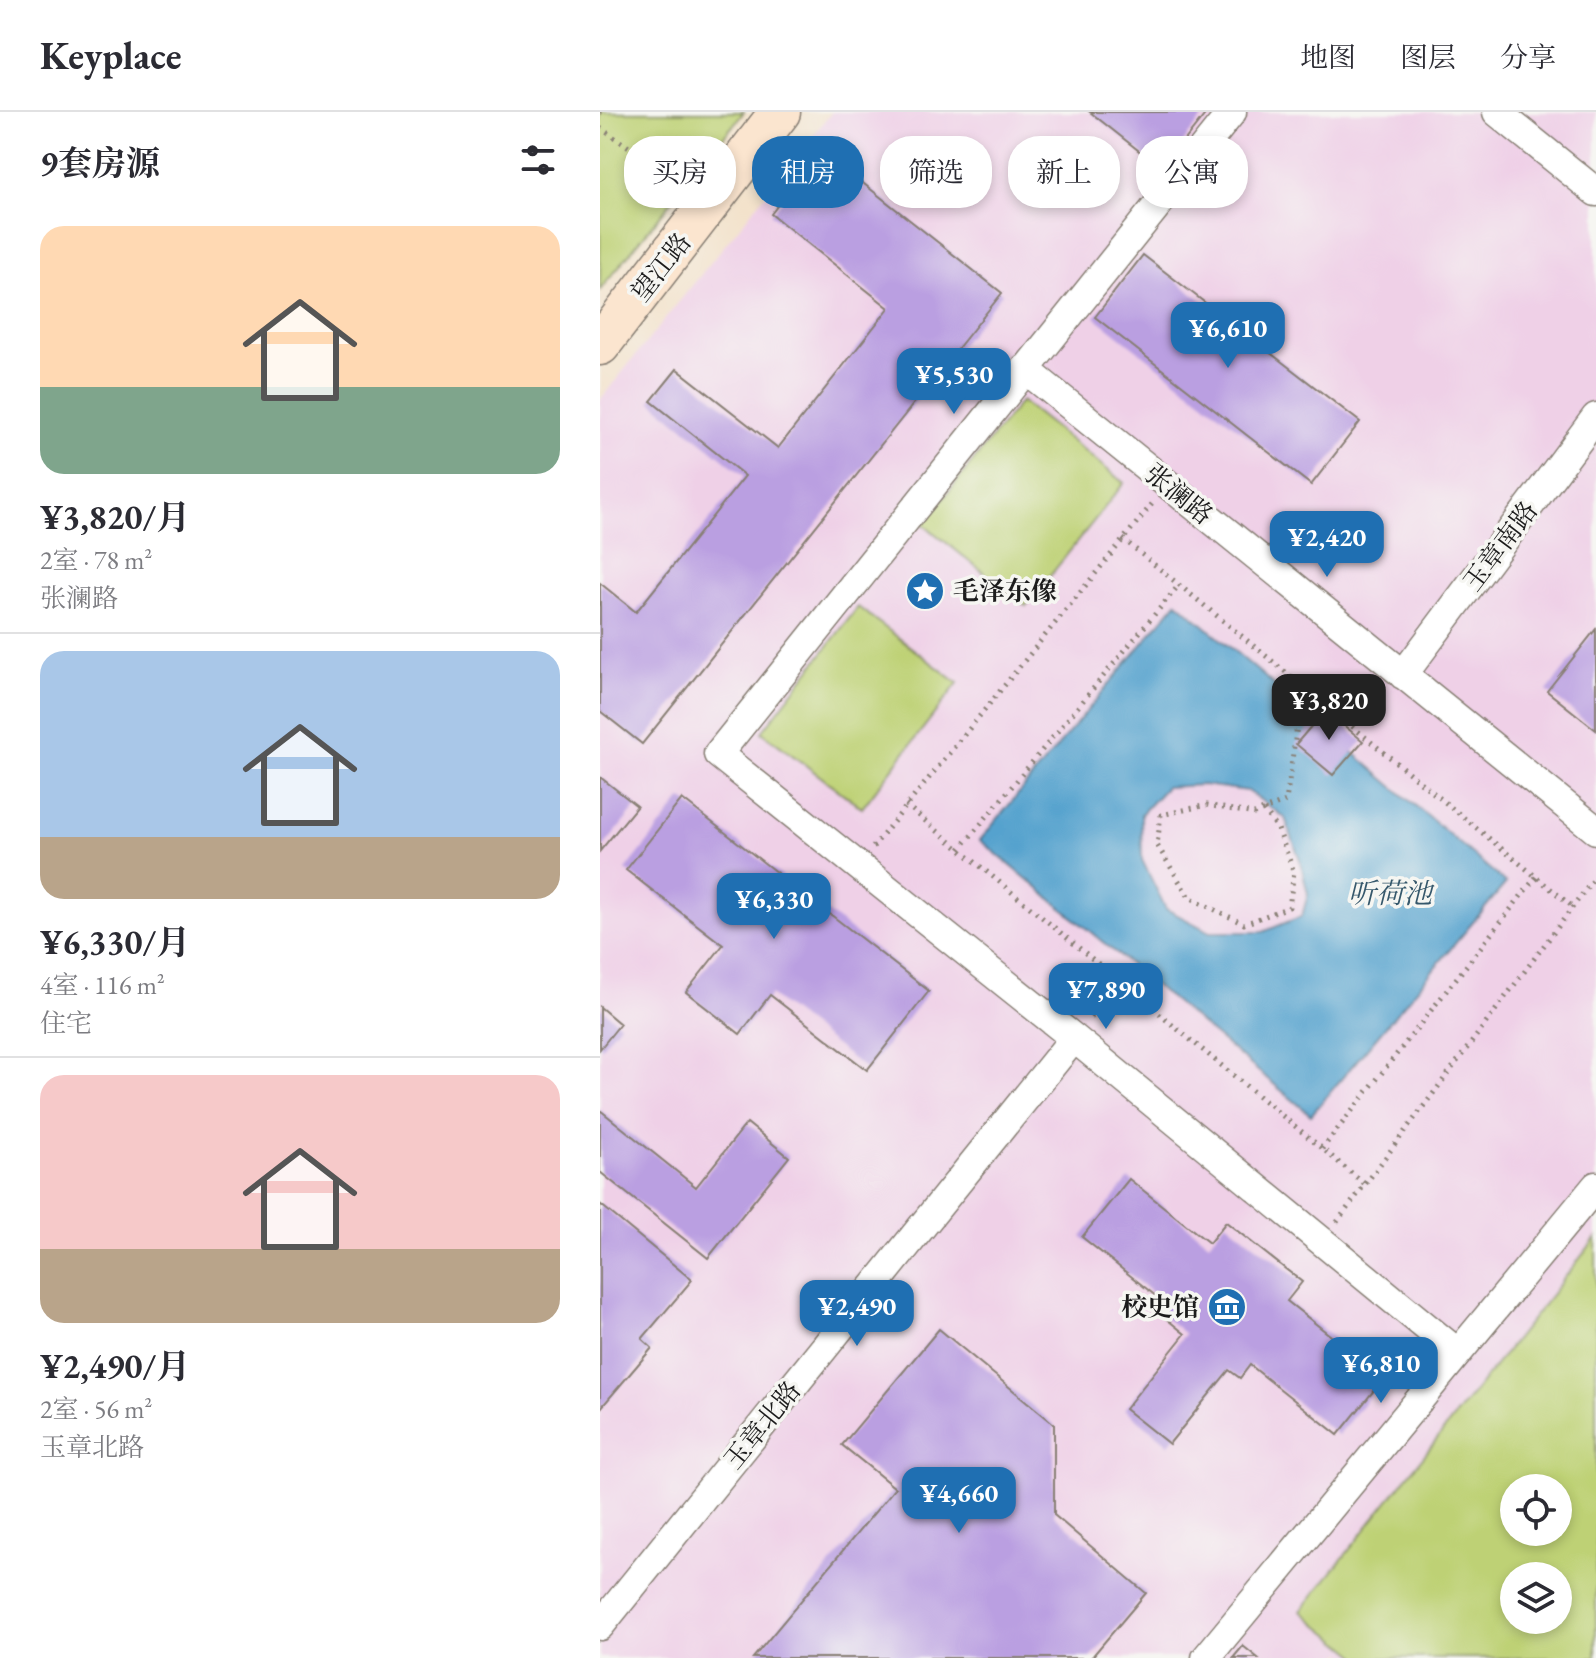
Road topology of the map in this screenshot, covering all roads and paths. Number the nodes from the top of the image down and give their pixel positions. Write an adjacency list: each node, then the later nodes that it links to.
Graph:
1 (780, 112): 6 (street, 望江路)
2 (1232, 112): 10 (street)
3 (1497, 112): 7 (street)
4 (600, 128): 5 (path)
5 (624, 144)
6 (736, 169)
7 (1596, 192)
8 (706, 208): 9 (street, 望江路)
9 (600, 345)
10 (1025, 369): 12 (street, 张澜路); 21 (street)
11 (1596, 417): 15 (street, 玉章南路)
12 (1167, 484): 13 (path); 15 (street, 张澜路)
13 (1123, 539): 14 (path); 17 (path)
14 (1179, 585): 16 (path); 20 (path)
15 (1403, 675): 19 (street, 张澜路)
16 (1317, 698): 18 (path); 23 (path)
17 (906, 805): 20 (path); 21 (path)
18 (1264, 810): 18 (path)
19 (1596, 830)
20 (960, 849): 25 (path)
21 (858, 865): 26 (street)
22 (1596, 876): 24 (path)
23 (1536, 877): 24 (path); 27 (path)
24 (1573, 907): 28 (path)
25 (1121, 982): 26 (path); 27 (path)
26 (1074, 1038): 30 (street); 32 (street, 玉章北路)
27 (1322, 1149): 28 (path)
28 (1365, 1184): 30 (path)
29 (1596, 1186): 31 (street)
30 (1322, 1242): 31 (street)
31 (1458, 1353): 33 (street)
32 (600, 1626)
33 (1206, 1658)

